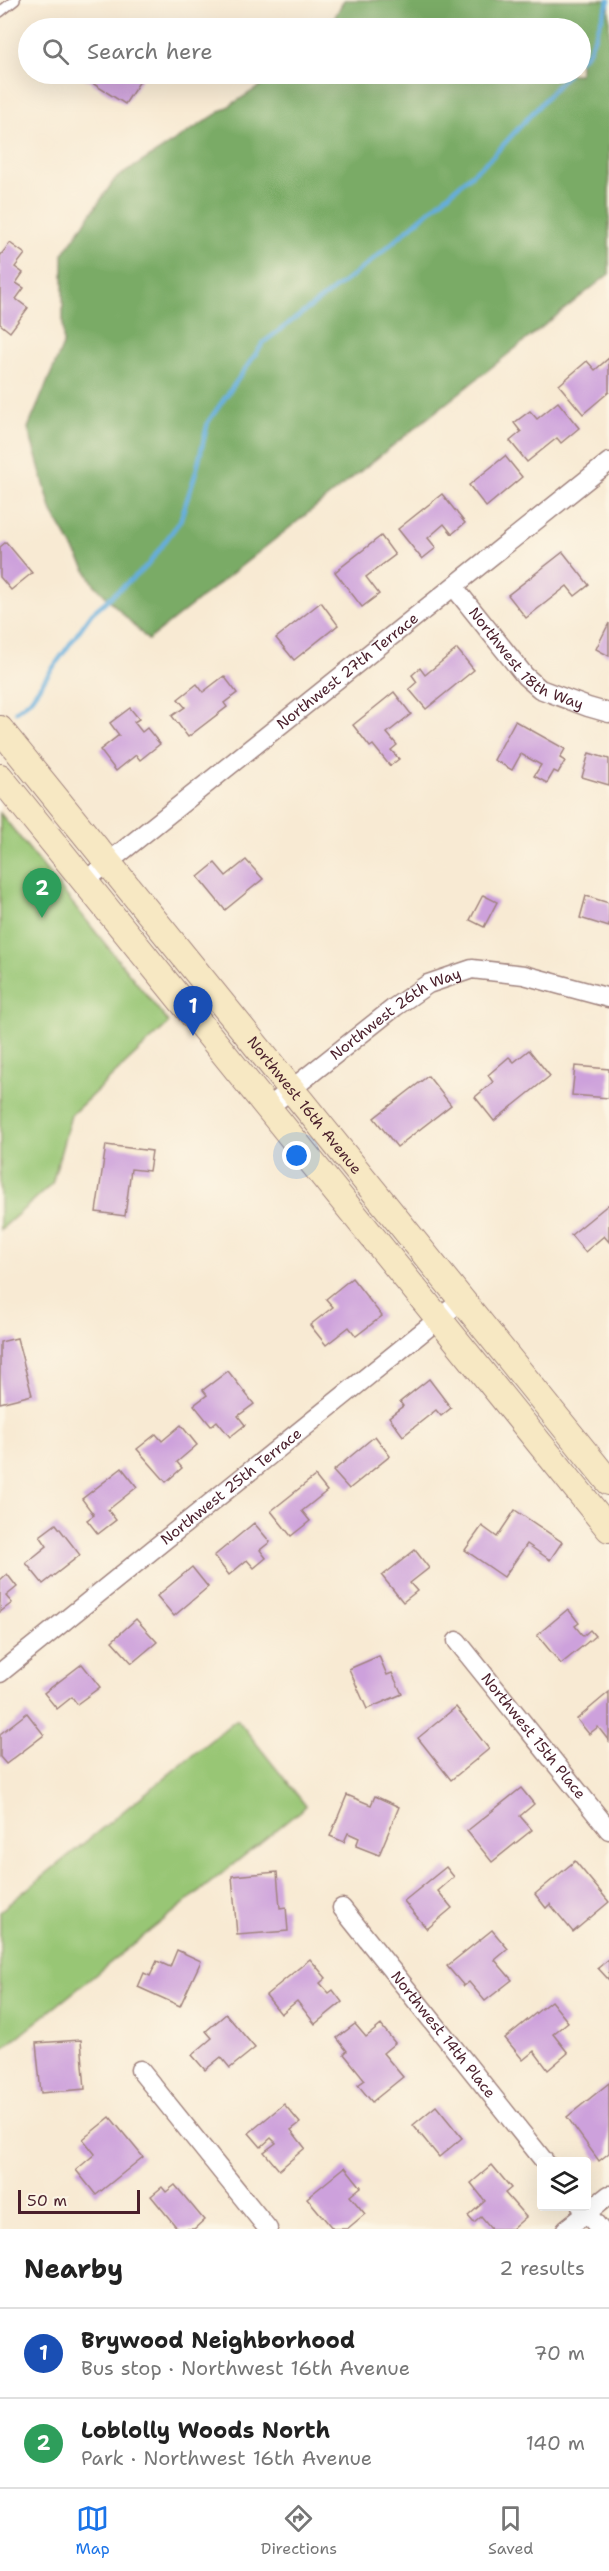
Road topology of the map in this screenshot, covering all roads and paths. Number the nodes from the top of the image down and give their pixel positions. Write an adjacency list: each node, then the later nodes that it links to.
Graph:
1 (15, 0): 2 (lane)
2 (0, 12)
3 (609, 462): 4 (street, Northwest 27th Terrace)
4 (454, 587): 5 (street, Northwest 18th Way); 8 (street, Northwest 27th Terrace)
5 (609, 713)
6 (0, 729): 8 (main road, Northwest 16th Avenue)
7 (0, 777): 9 (main road, Northwest 16th Avenue)
8 (107, 862): 9 (street, Northwest 27th Terrace); 11 (main road, Northwest 16th Avenue)
9 (85, 881): 12 (main road, Northwest 16th Avenue)
10 (609, 998): 11 (street, Northwest 26th Way)
11 (291, 1090): 12 (street, Northwest 26th Way); 13 (main road, Northwest 16th Avenue)
12 (269, 1107): 14 (main road, Northwest 16th Avenue)
13 (462, 1300): 14 (street, Northwest 25th Terrace); 15 (main road, Northwest 16th Avenue)
14 (439, 1319): 16 (main road, Northwest 16th Avenue); 18 (street, Northwest 25th Terrace)
15 (609, 1482)
16 (609, 1529)
17 (457, 1641): 19 (street, Northwest 15th Place)
18 (0, 1673)
19 (609, 1830)
20 (342, 1908): 22 (street, Northwest 14th Place)
21 (140, 2070): 27 (street)
22 (541, 2157)
23 (609, 2195): 24 (street)
24 (591, 2206)
25 (583, 2211): 28 (street)
26 (585, 2211): 29 (street)
27 (268, 2229)
28 (566, 2229)
29 (600, 2229)

